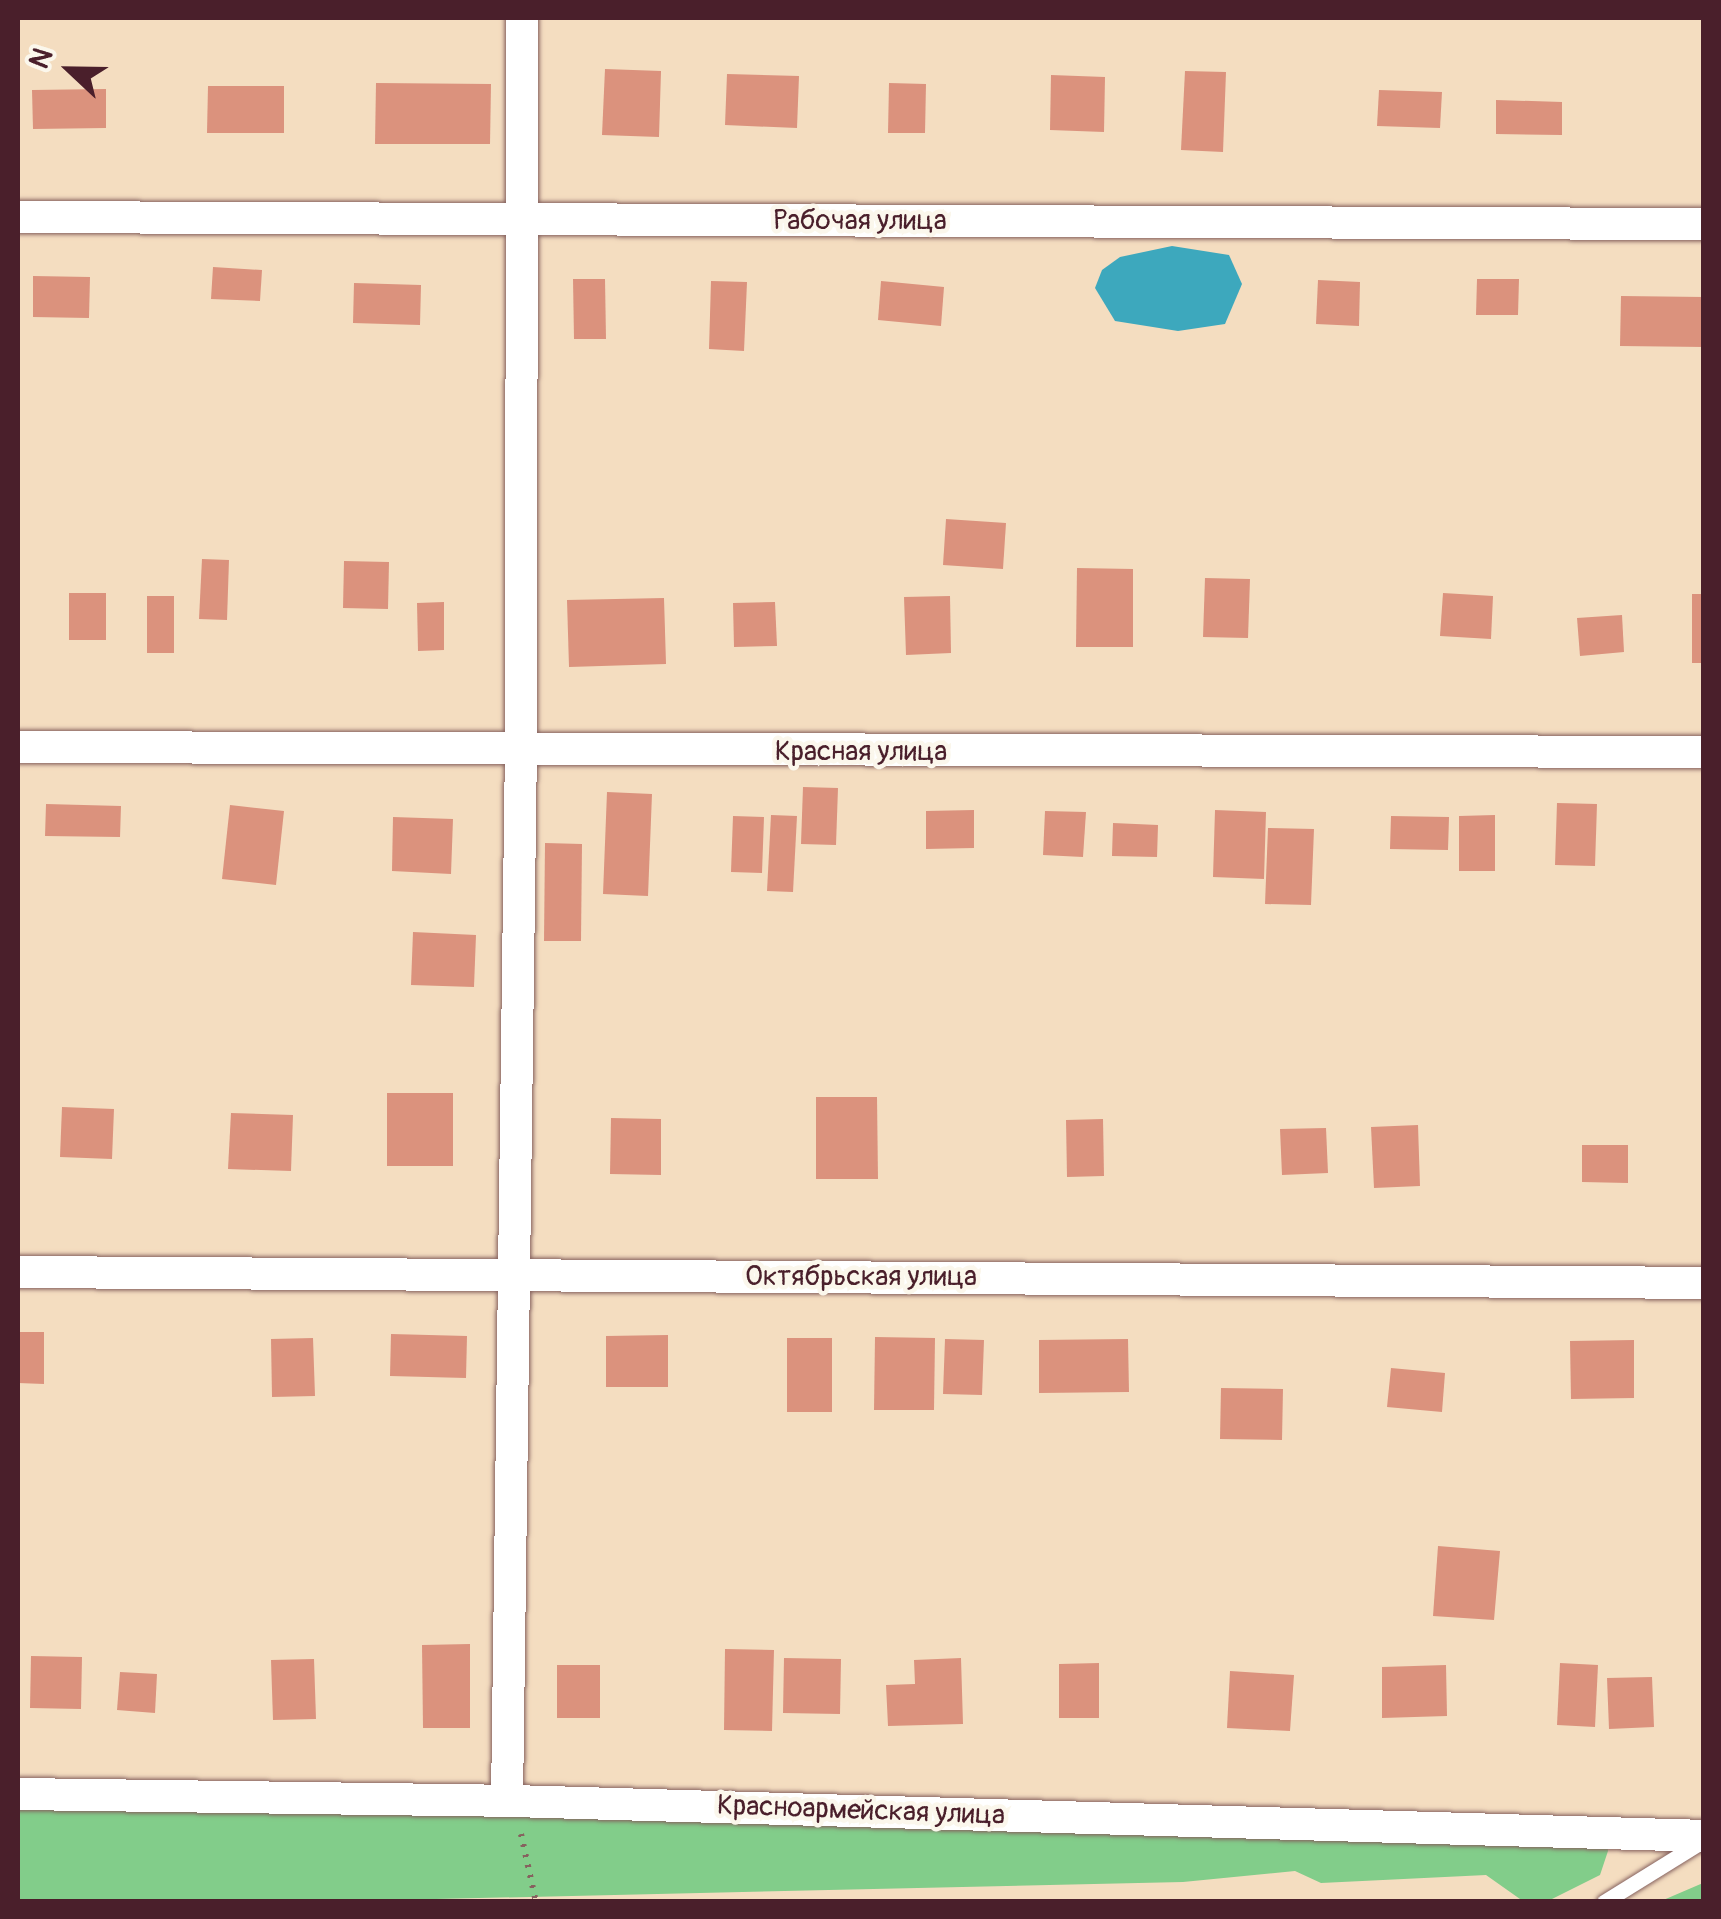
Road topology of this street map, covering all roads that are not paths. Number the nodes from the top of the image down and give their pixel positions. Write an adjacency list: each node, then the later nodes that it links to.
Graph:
1 (522, 18): 3 (street)
2 (18, 218): 3 (street, Рабочая улица)
3 (520, 220): 4 (street, Рабочая улица); 6 (street)
4 (1704, 224)
5 (18, 747): 6 (street, Красная улица)
6 (521, 751): 7 (street, Красная улица); 9 (street)
7 (1704, 752)
8 (18, 1272): 9 (street, Октябрьская улица)
9 (516, 1274): 10 (street, Октябрьская улица); 12 (street)
10 (1704, 1283)
11 (18, 1794): 12 (street, Красноармейская улица)
12 (510, 1801): 13 (street, Красноармейская улица)
13 (1704, 1838): 14 (lane)
14 (1604, 1902)

